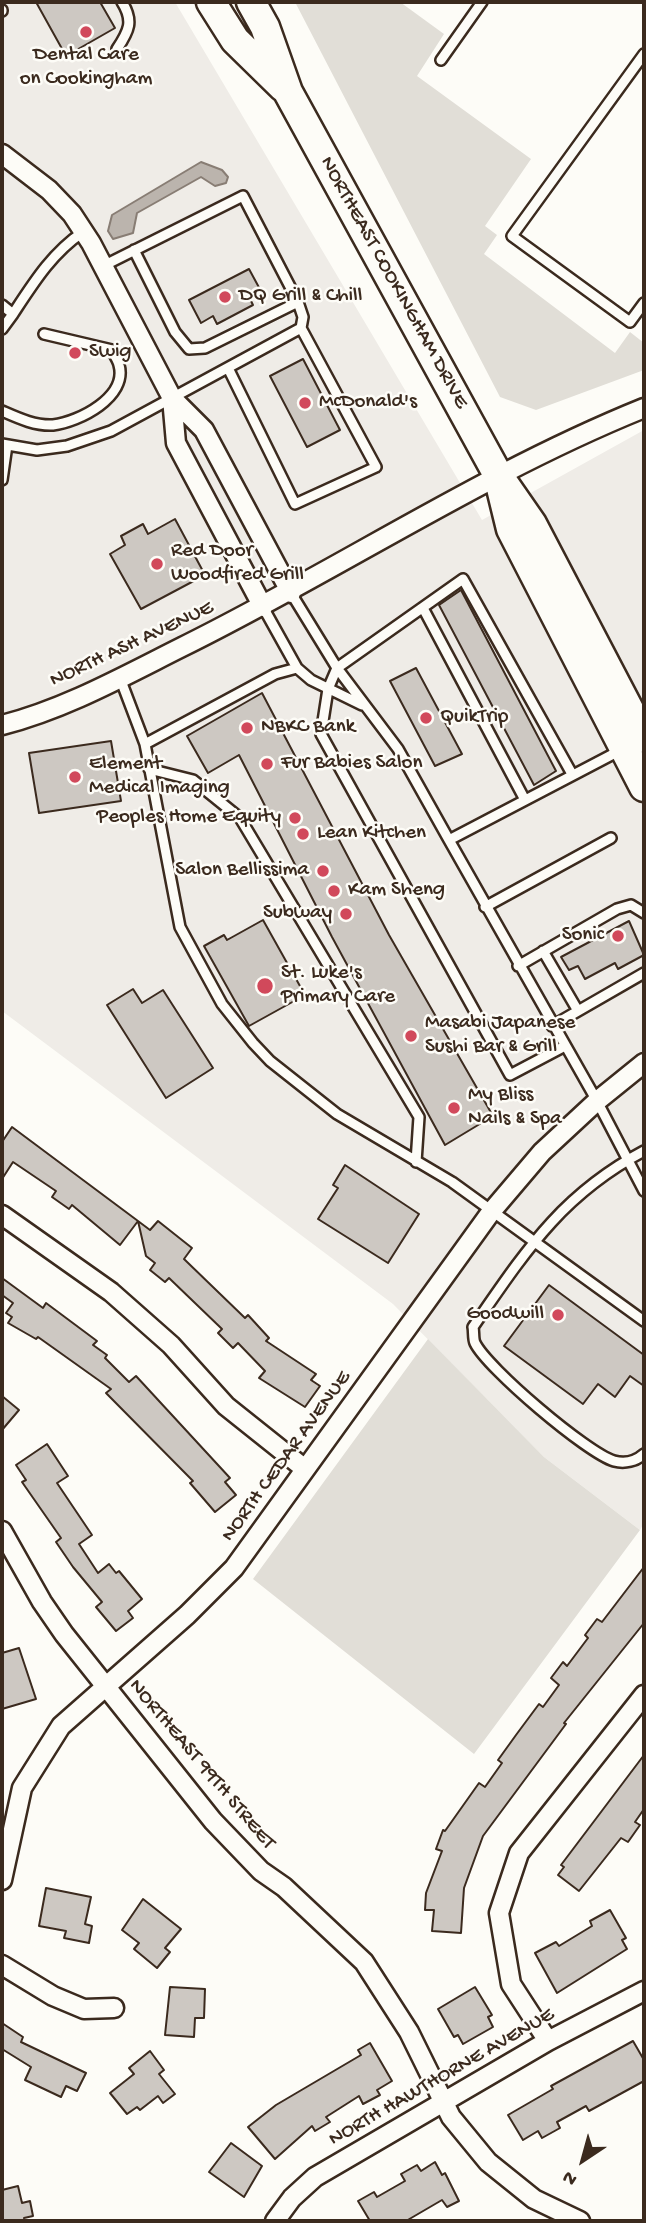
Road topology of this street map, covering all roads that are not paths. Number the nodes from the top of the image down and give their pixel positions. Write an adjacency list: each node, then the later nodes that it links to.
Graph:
1 (122, 2): 5 (lane)
2 (211, 2): 8 (main road, NORTHEAST COOKINGHAM DRIVE)
3 (251, 2): 8 (main road, NORTHEAST COOKINGHAM DRIVE)
4 (482, 2): 7 (lane)
5 (117, 49)
6 (644, 54): 14 (lane)
7 (441, 60)
8 (288, 92): 25 (main road, NORTHEAST COOKINGHAM DRIVE)
9 (2, 153): 10 (street)
10 (83, 232): 12 (street); 16 (lane)
11 (134, 250): 12 (lane); 13 (lane); 13 (lane)
12 (103, 266): 21 (street)
13 (298, 302): 17 (lane)
14 (644, 303)
15 (2, 305): 16 (lane)
16 (13, 314): 18 (lane)
17 (301, 328): 20 (lane); 20 (lane)
18 (2, 329)
19 (44, 334): 23 (lane)
20 (229, 370): 21 (lane)
21 (172, 398): 24 (lane); 27 (street); 28 (street)
22 (644, 408): 25 (street, NORTH ASH AVENUE)
23 (2, 411)
24 (5, 444): 26 (lane)
25 (498, 475): 27 (street, NORTH ASH AVENUE); 37 (main road, NORTHEAST COOKINGHAM DRIVE)
26 (2, 480)
27 (291, 593): 28 (street, NORTH ASH AVENUE); 31 (lane)
28 (263, 607): 30 (lane); 32 (street, NORTH ASH AVENUE)
29 (423, 608): 31 (lane); 39 (lane); 41 (lane)
30 (297, 668): 33 (lane); 36 (lane)
31 (337, 668): 33 (lane); 34 (lane)
32 (120, 678): 35 (street, NORTH ASH AVENUE); 36 (lane)
33 (328, 689): 34 (lane); 51 (lane)
34 (366, 706): 43 (lane)
35 (2, 725)
36 (145, 744): 38 (lane)
37 (633, 744): 39 (lane); 40 (main road, NORTHEAST COOKINGHAM DRIVE)
38 (149, 769): 56 (lane); 56 (lane)
39 (572, 774): 41 (lane)
40 (644, 787)
41 (525, 800): 43 (lane)
42 (611, 838): 44 (lane)
43 (449, 840): 44 (lane)
44 (485, 907): 47 (lane)
45 (644, 913): 46 (lane)
46 (543, 951): 47 (lane); 49 (lane)
47 (518, 965): 50 (lane)
48 (644, 973): 49 (lane)
49 (578, 1011): 50 (lane)
50 (552, 1026): 51 (lane)
51 (565, 1046): 53 (lane)
52 (642, 1068): 53 (street, NORTH CEDAR AVENUE)
53 (597, 1101): 55 (lane); 58 (street, NORTH CEDAR AVENUE)
54 (644, 1151): 55 (lane)
55 (628, 1160): 57 (lane); 60 (lane)
56 (416, 1162): 58 (lane)
57 (644, 1192)
58 (491, 1212): 60 (lane); 63 (street, NORTH CEDAR AVENUE)
59 (2, 1216): 63 (street)
60 (533, 1241): 61 (lane); 62 (lane)
61 (644, 1321)
62 (644, 1454)
63 (305, 1469): 65 (street, NORTH CEDAR AVENUE)
64 (2, 1531): 65 (street, NORTHEAST 99TH STREET)
65 (105, 1687): 67 (street, NORTH CEDAR AVENUE); 72 (street, NORTHEAST 99TH STREET)
66 (644, 1695): 71 (street)
67 (2, 1880)
68 (2, 1965): 70 (street)
69 (644, 1991): 71 (street, NORTH HAWTHORNE AVENUE)
70 (114, 2008)
71 (548, 2041): 72 (street, NORTH HAWTHORNE AVENUE)
72 (442, 2102): 73 (street, NORTH HAWTHORNE AVENUE); 74 (street, NORTHEAST 99TH STREET)
73 (275, 2221)
74 (580, 2221)

